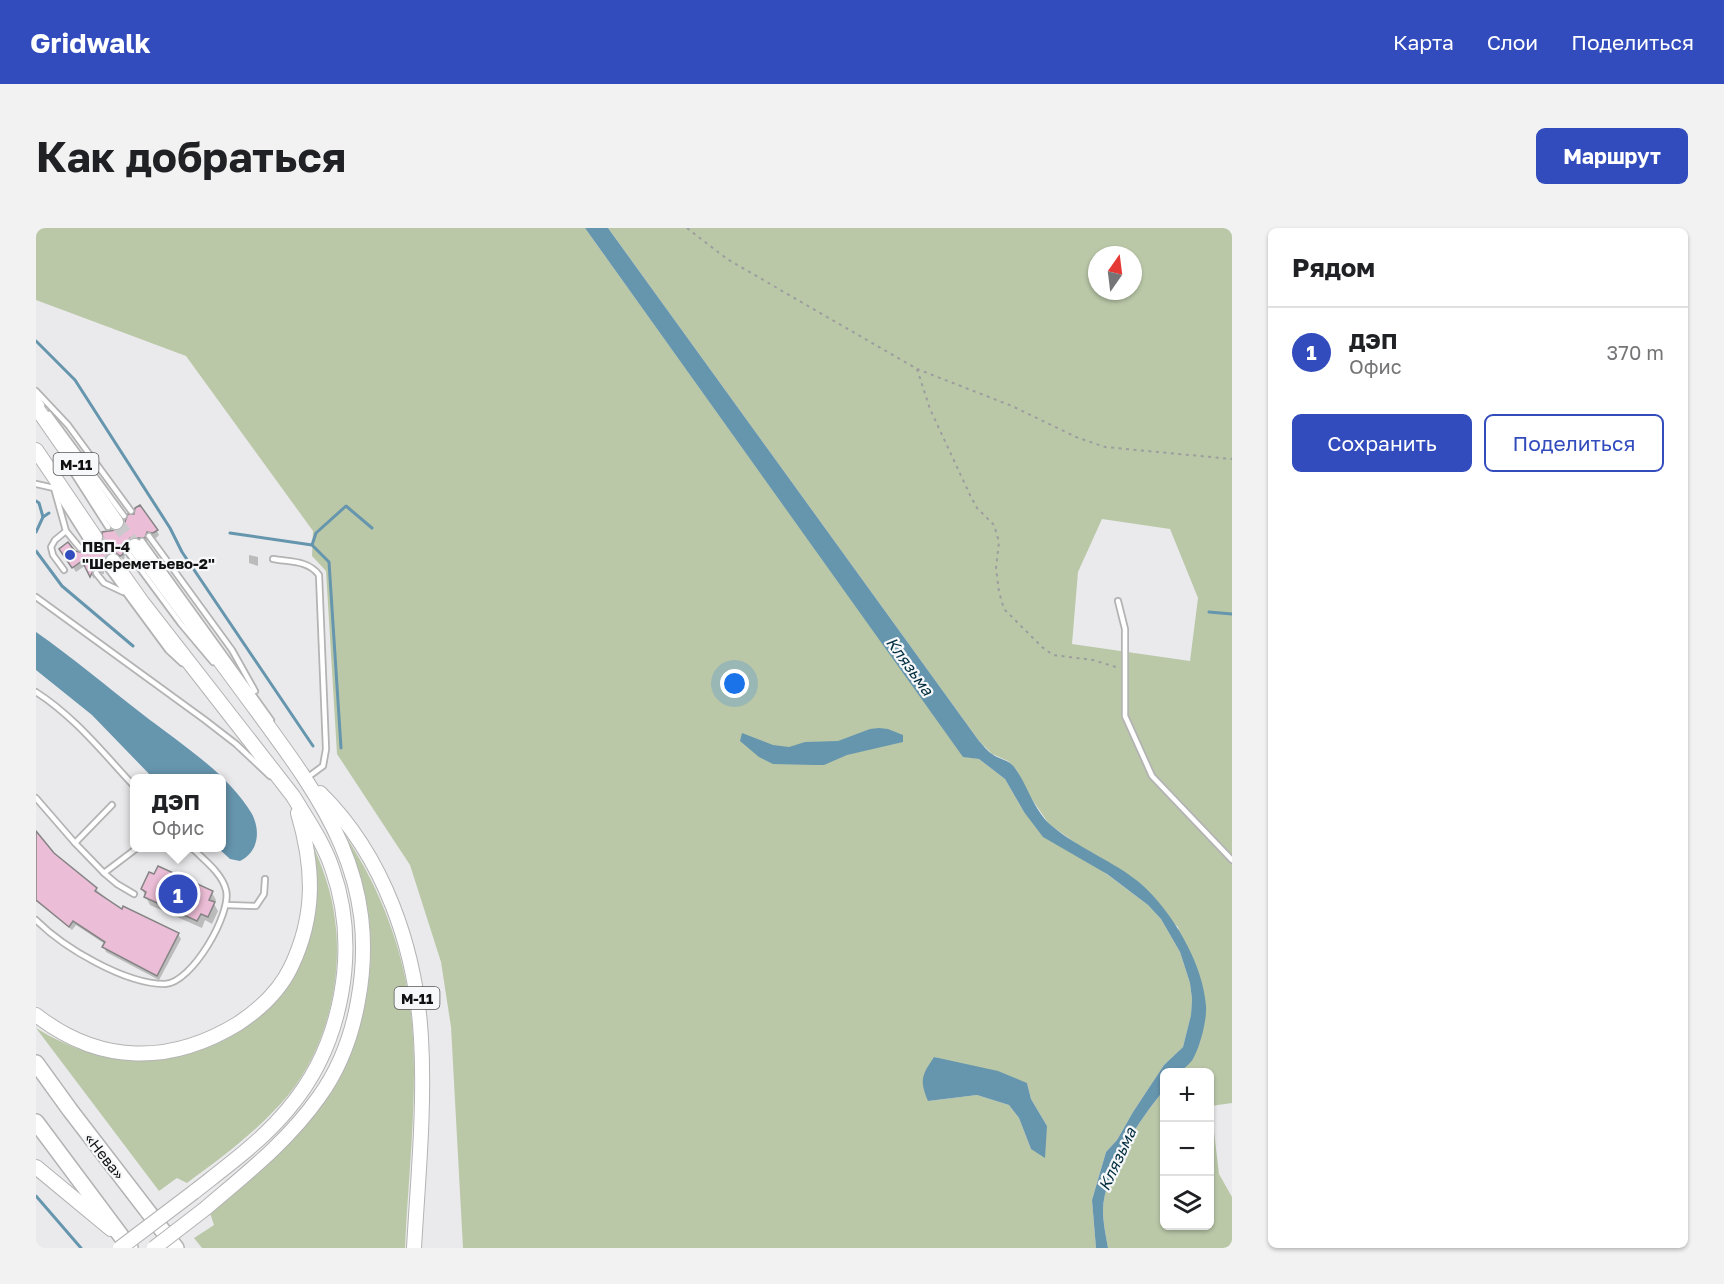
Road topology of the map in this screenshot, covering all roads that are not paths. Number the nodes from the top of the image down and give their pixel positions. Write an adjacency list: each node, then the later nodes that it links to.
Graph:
1 (36, 391): 9 (lane)
2 (36, 396): 10 (lane)
3 (36, 407): 10 (main road, М-11)
4 (36, 412): 10 (lane, М-11)
5 (36, 450): 13 (main road, М-11)
6 (36, 456): 8 (lane)
7 (36, 484): 8 (lane, М-11)
8 (54, 488): 11 (lane); 13 (lane)
9 (131, 511)
10 (116, 522)
11 (66, 531): 15 (lane); 18 (lane)
12 (149, 536): 25 (lane)
13 (92, 539)
14 (135, 546): 25 (lane); 26 (main road, М-11)
15 (80, 548)
16 (273, 559): 26 (lane)
17 (110, 564): 20 (lane); 24 (main road)
18 (64, 570)
19 (96, 573): 20 (lane)
20 (125, 593): 24 (lane)
21 (36, 597): 28 (lane)
22 (1118, 601): 34 (lane)
23 (36, 692): 27 (lane)
24 (217, 698): 28 (main road)
25 (264, 707): 26 (lane)
26 (306, 779): 45 (main road, М-11, bridge); 47 (main road, М-11)
27 (130, 781)
28 (291, 794): 40 (main road); 44 (main road, bridge)
29 (36, 798): 31 (lane)
30 (112, 805): 31 (lane)
31 (75, 843): 35 (lane)
32 (132, 852): 35 (lane)
33 (196, 852): 38 (lane)
34 (1232, 860)
35 (104, 873): 37 (lane)
36 (265, 879): 38 (lane)
37 (134, 894)
38 (226, 906): 39 (lane)
39 (36, 920)
40 (36, 1015)
41 (36, 1063): 46 (highway, «Нева»)
42 (36, 1122): 44 (highway)
43 (36, 1167): 44 (main road)
44 (124, 1245)
45 (153, 1248)
46 (176, 1248)
47 (414, 1248)

